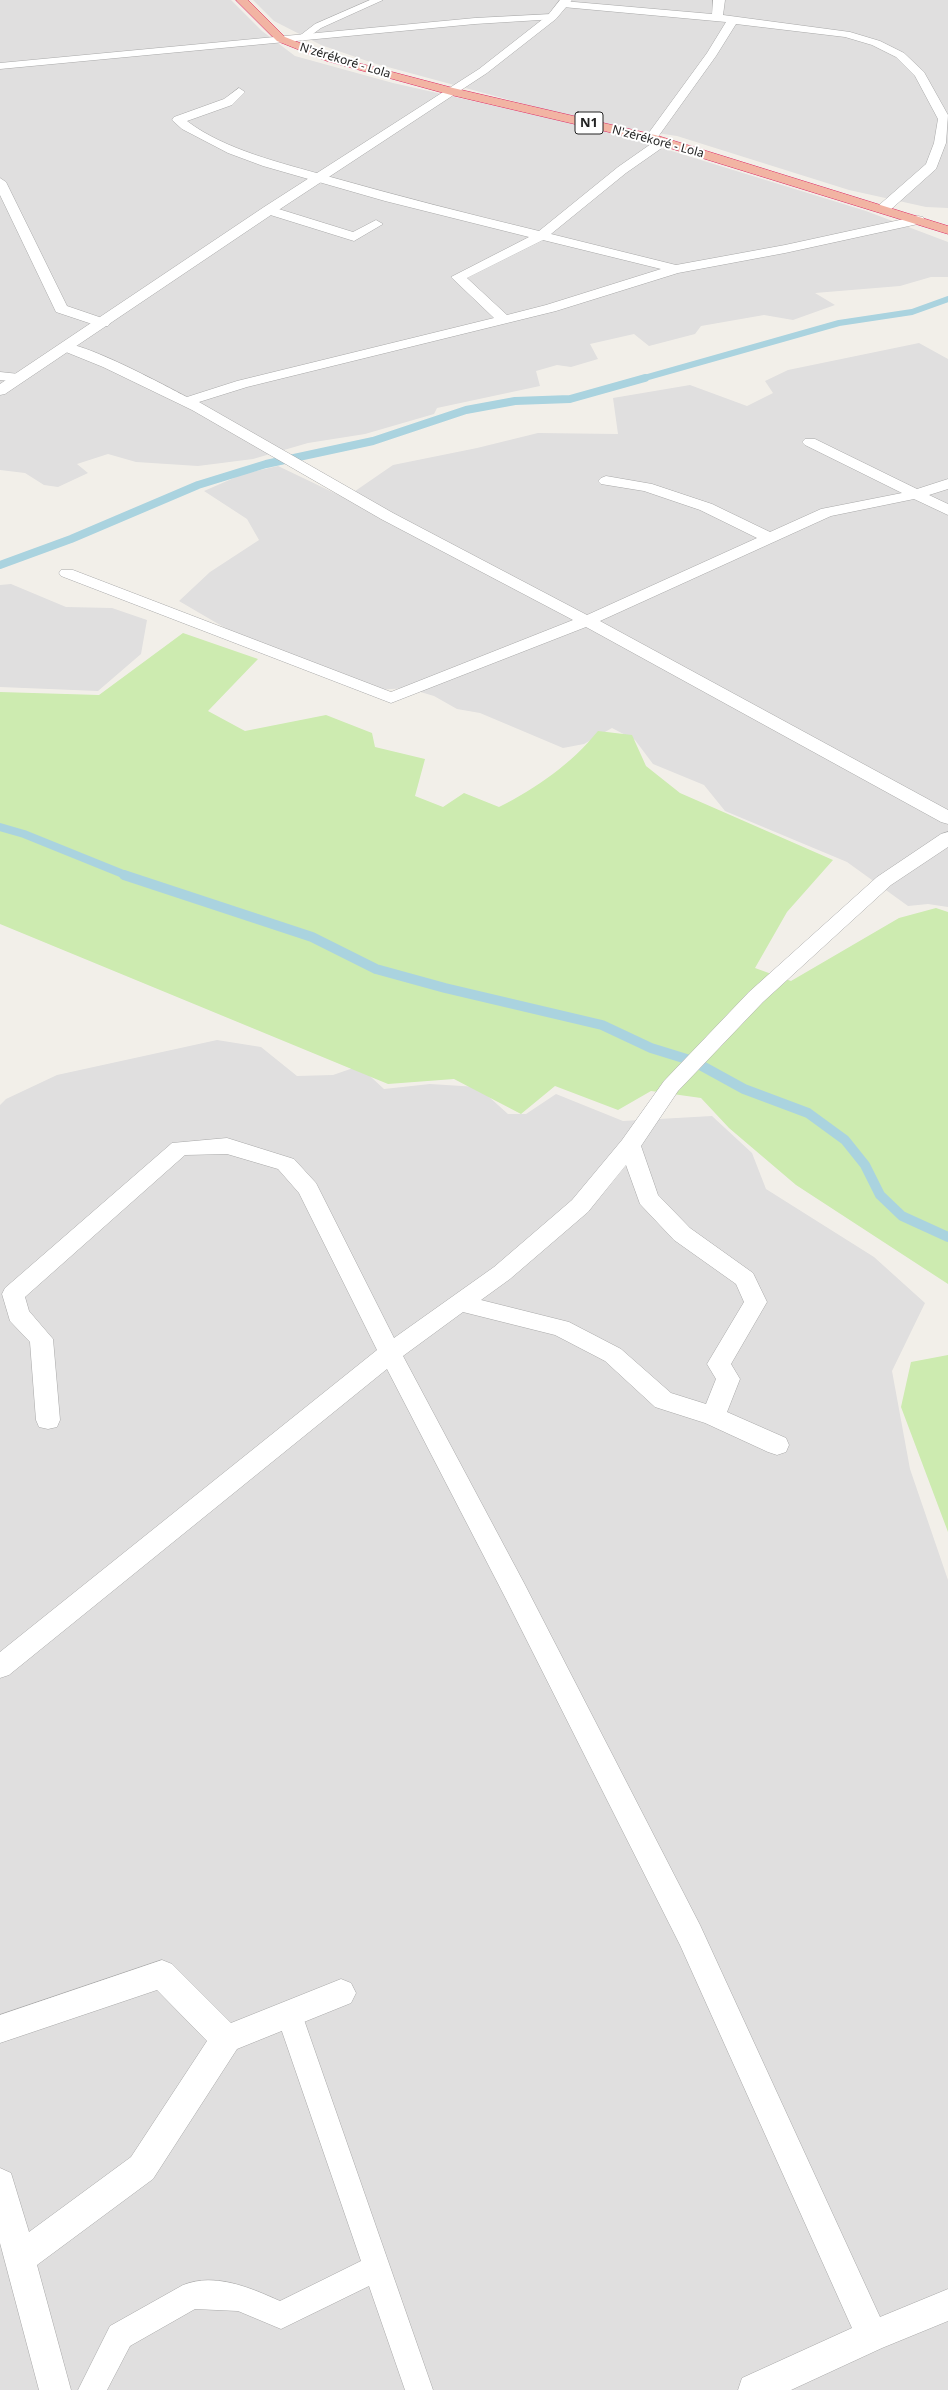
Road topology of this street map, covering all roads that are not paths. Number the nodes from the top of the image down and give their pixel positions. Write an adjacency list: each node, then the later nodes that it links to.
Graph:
1 (242, 0): 9 (highway, N'zérékoré - Lola / N1)
2 (378, 0): 8 (lane)
3 (719, 0): 6 (street)
4 (564, 2): 5 (street); 6 (street)
5 (552, 17): 8 (street); 11 (street)
6 (717, 18): 7 (street)
7 (733, 20): 13 (street); 16 (street)
8 (303, 37): 9 (street)
9 (281, 39): 10 (street); 11 (highway, N'zérékoré - Lola / N1)
10 (0, 66)
11 (451, 91): 13 (highway, N'zérékoré - Lola / N1); 14 (street)
12 (239, 92): 14 (street)
13 (657, 140): 16 (highway, N'zérékoré - Lola / N1); 21 (street)
14 (319, 178): 17 (street); 21 (street)
15 (0, 182): 24 (street)
16 (883, 209): 18 (highway, N'zérékoré - Lola / N1)
17 (269, 210): 19 (street); 24 (street)
18 (918, 220): 20 (highway, N'zérékoré - Lola / N1); 22 (street)
19 (376, 224)
20 (948, 230)
21 (540, 236): 22 (street); 23 (street)
22 (676, 269): 23 (street)
23 (503, 319): 29 (street)
24 (103, 323): 25 (street)
25 (66, 347): 27 (street); 29 (street)
26 (0, 376): 27 (street)
27 (19, 378): 28 (street)
28 (0, 391)
29 (185, 402): 37 (street)
30 (810, 442): 33 (street)
31 (606, 481): 35 (street)
32 (948, 484): 33 (street)
33 (915, 494): 34 (street); 35 (street)
34 (948, 510)
35 (770, 538): 37 (street)
36 (67, 573): 37 (street)
37 (587, 621): 38 (street)
38 (948, 818)
39 (948, 838): 40 (street)
40 (630, 1145): 41 (street); 43 (street)
41 (460, 1303): 42 (street); 43 (street)
42 (390, 1353): 44 (street); 46 (street); 55 (street)
43 (713, 1416): 45 (street)
44 (48, 1420)
45 (777, 1446)
46 (0, 1667)
47 (341, 1993): 48 (street)
48 (288, 2014): 50 (street); 53 (lane)
49 (0, 2028): 50 (street)
50 (226, 2039): 52 (street)
51 (0, 2184): 52 (street)
52 (20, 2258): 56 (street)
53 (377, 2268): 57 (lane); 58 (lane)
54 (948, 2305): 55 (street)
55 (872, 2336): 59 (street)
56 (55, 2390)
57 (92, 2390)
58 (419, 2390)
59 (754, 2390)

